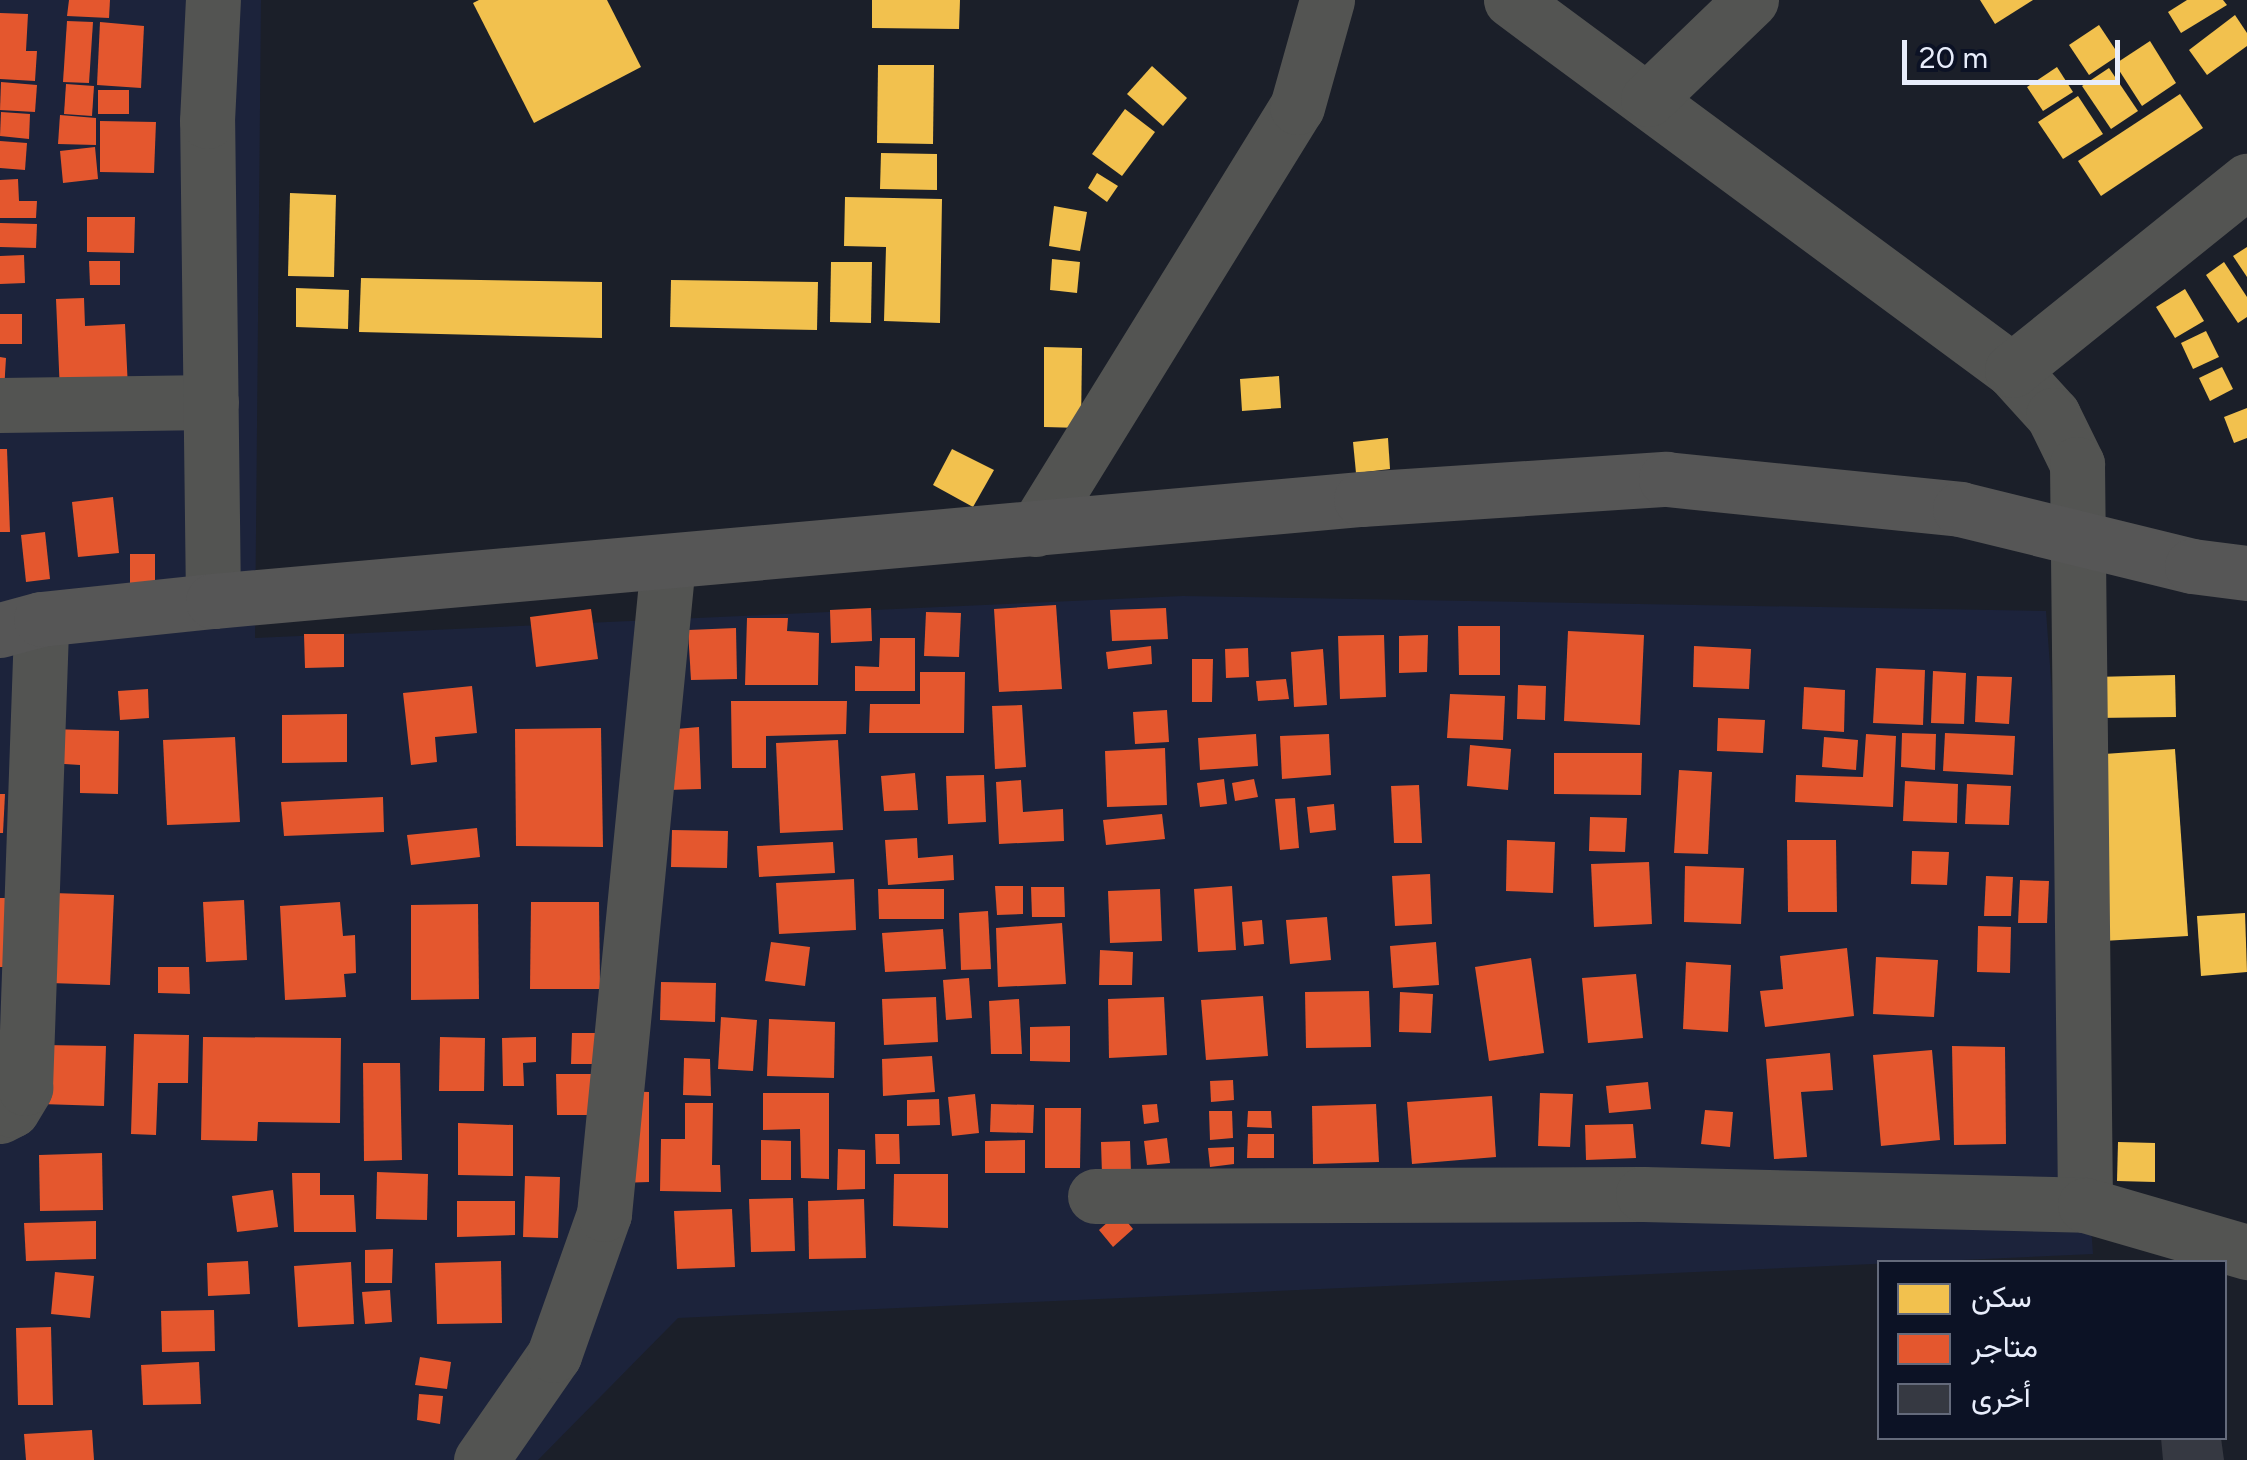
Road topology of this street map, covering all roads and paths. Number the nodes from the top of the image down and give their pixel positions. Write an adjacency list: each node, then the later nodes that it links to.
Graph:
1 (213, 0): 8 (street)
2 (1326, 0): 10 (street)
3 (1510, 0): 5 (street)
4 (1752, 0): 5 (street)
5 (1648, 100): 7 (street)
6 (2247, 181): 7 (street)
7 (2012, 370): 11 (street)
8 (211, 402): 9 (street); 14 (street)
9 (0, 405)
10 (1036, 529): 11 (street); 12 (street)
11 (2078, 538): 13 (street); 18 (street)
12 (668, 562): 14 (street); 20 (street)
13 (2247, 573)
14 (213, 601): 15 (street)
15 (20, 625): 16 (street)
16 (0, 1116)
17 (1095, 1196): 18 (street)
18 (2085, 1204): 19 (street)
19 (2247, 1252)
20 (481, 1460)

